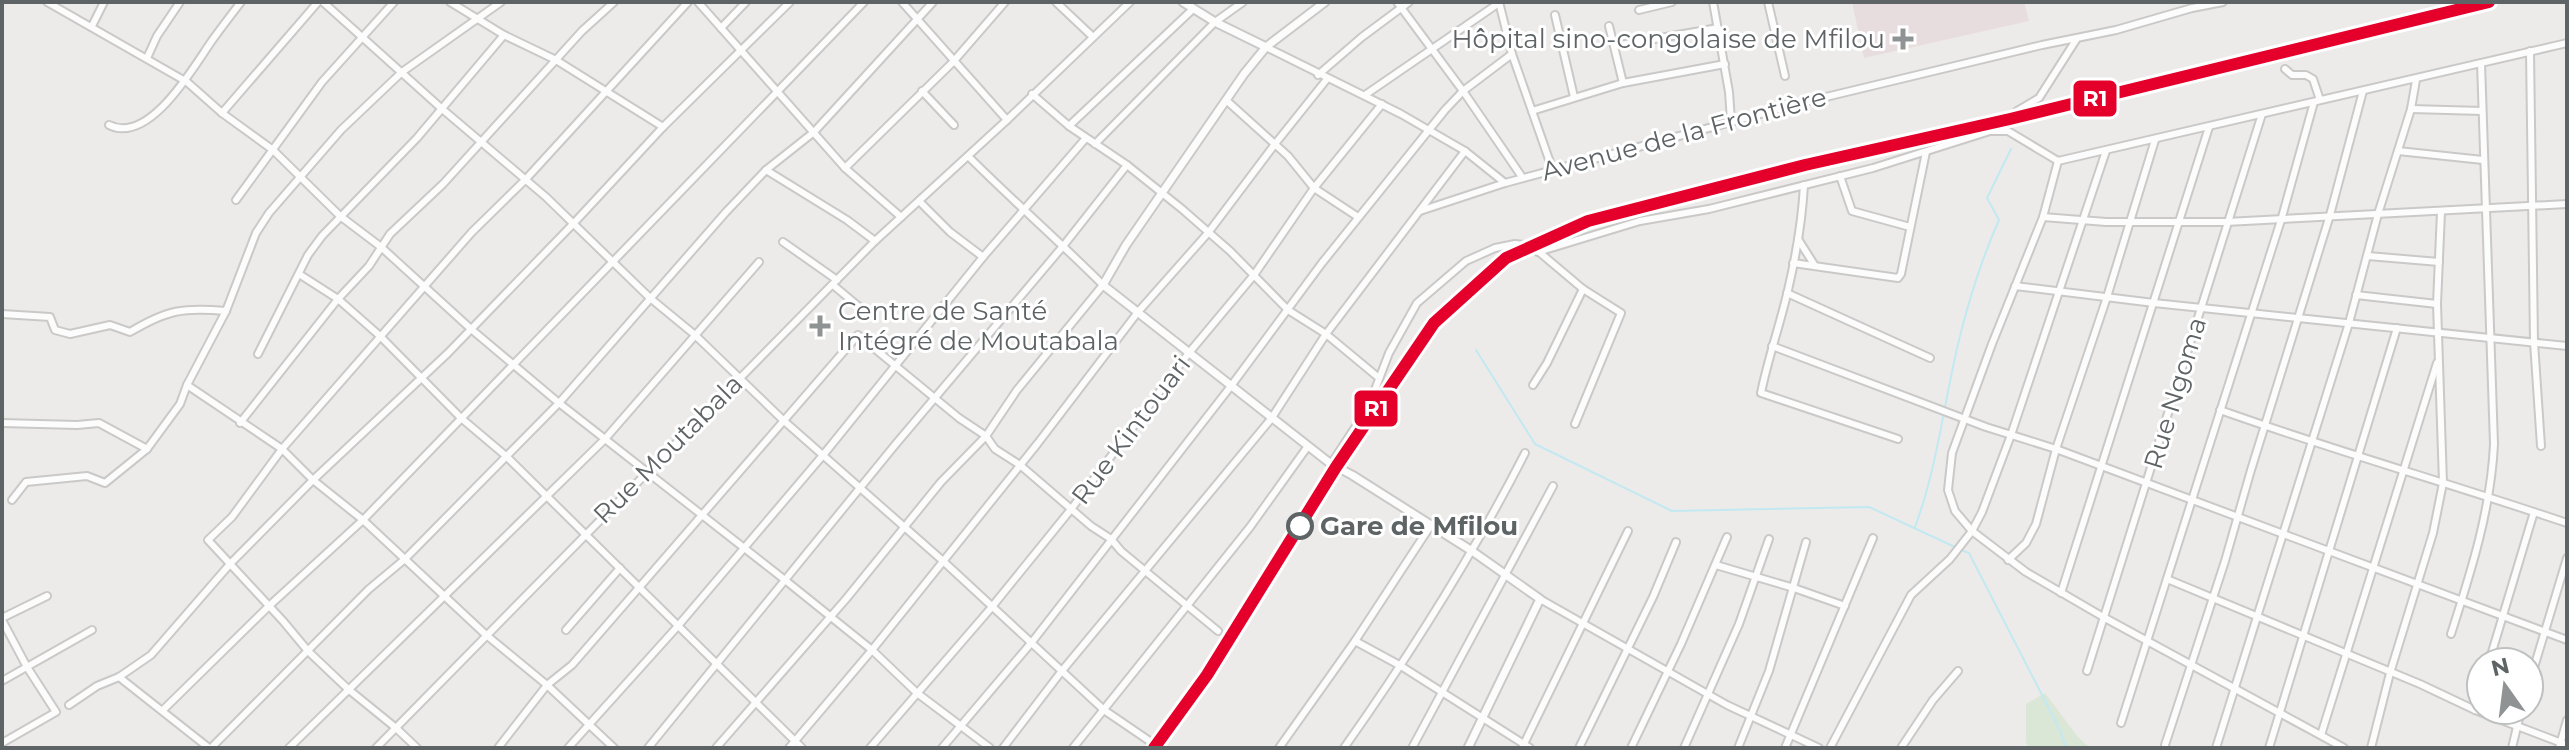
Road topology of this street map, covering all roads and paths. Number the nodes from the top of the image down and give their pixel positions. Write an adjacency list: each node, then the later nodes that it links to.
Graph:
1 (47, 2): 29 (street)
2 (104, 2): 38 (street)
3 (180, 2): 53 (street)
4 (241, 2): 64 (street)
5 (320, 2): 44 (street); 81 (street)
6 (394, 2): 44 (street)
7 (450, 2): 35 (street)
8 (501, 2): 35 (street)
9 (614, 2): 54 (street)
10 (688, 2): 66 (street)
11 (698, 2): 40 (street)
12 (746, 2): 40 (street)
13 (790, 2): 50 (street)
14 (864, 2): 70 (street)
15 (902, 2): 36 (street)
16 (933, 2): 36 (street)
17 (1005, 2): 55 (street)
18 (1056, 2): 43 (street)
19 (1130, 2): 43 (street, Rue Moutabala)
20 (1183, 2): 32 (street)
21 (1243, 2): 37 (street)
22 (1325, 2): 48 (street)
23 (1409, 2): 30 (street)
24 (1499, 2): 49 (street); 52 (street)
25 (1672, 2): 33 (street)
26 (1713, 2): 41 (street)
27 (1768, 2): 61 (street)
28 (2223, 2): 31 (street, Avenue de la Frontière)
29 (57, 4): 38 (street)
30 (1399, 4): 49 (street); 60 (street)
31 (2191, 5): 45 (street, Avenue de la Frontière)
32 (1193, 9): 37 (street); 87 (street)
33 (1639, 10)
34 (1555, 15): 73 (street)
35 (478, 18): 42 (street); 59 (street)
36 (915, 19): 55 (street); 92 (street)
37 (1215, 22): 48 (street); 96 (street)
38 (92, 26): 53 (street)
39 (1609, 26): 47 (street)
40 (721, 28): 50 (street)
41 (1718, 28): 47 (street); 57 (street)
42 (504, 35): 54 (street); 77 (street)
43 (1093, 37): 71 (street, Rue Moutabala)
44 (361, 38): 59 (street); 98 (street)
45 (2076, 40): 84 (street, Avenue de la Frontière); 90 (street)
46 (2567, 43): 51 (street)
47 (1614, 46): 65 (street)
48 (1266, 47): 60 (street); 74 (street)
49 (1431, 48): 68 (street); 72 (street)
50 (741, 50): 70 (street); 88 (street)
51 (2530, 51): 56 (street); 121 (street)
52 (1512, 54): 68 (street); 79 (street)
53 (147, 58): 64 (street)
54 (556, 60): 66 (street); 95 (street)
55 (953, 62): 67 (street); 83 (street)
56 (2481, 63): 63 (street); 80 (street)
57 (1725, 64): 65 (street); 84 (street)
58 (2285, 69): 75 (street)
59 (402, 72): 77 (street); 112 (street)
60 (1318, 75): 62 (street)
61 (1785, 76)
62 (1327, 79): 72 (street); 97 (street)
63 (2416, 80): 69 (street); 78 (street)
64 (187, 82): 81 (street); 85 (street)
65 (1623, 83): 73 (street)
66 (607, 91): 88 (street); 113 (street)
67 (922, 91): 86 (street); 107 (street)
68 (1463, 91): 91 (street); 111 (street)
69 (2363, 91): 75 (street); 127 (street)
70 (777, 92): 92 (street); 148 (street)
71 (1032, 94): 83 (street, Rue Moutabala); 87 (street)
72 (1365, 95): 76 (street)
73 (1574, 97): 79 (street)
74 (1226, 100): 97 (street); 117 (street)
75 (2317, 101): 82 (street); 132 (street)
76 (1382, 104): 91 (street); 116 (street, Rue Kintouari)
77 (441, 108): 95 (street); 128 (street)
78 (2411, 109): 80 (street); 101 (street)
79 (1532, 111): 108 (street)
80 (2482, 111): 104 (street)
81 (222, 113): 98 (street)
82 (2262, 114): 89 (street); 136 (street, Rue Ngoma)
83 (1007, 120): 103 (street, Rue Moutabala)
84 (1731, 121): 108 (street, Avenue de la Frontière)
85 (109, 125)
86 (954, 125)
87 (1069, 126): 93 (street)
88 (663, 127): 137 (street)
89 (2209, 127): 94 (street); 134 (street)
90 (2002, 130): 102 (street); 105 (street)
91 (1429, 131): 99 (street); 130 (street)
92 (814, 132): 107 (street); 109 (street)
93 (1086, 138): 96 (street); 123 (street)
94 (2155, 140): 100 (street); 135 (street)
95 (481, 142): 113 (street); 144 (street)
96 (1095, 144): 106 (street)
97 (1275, 144): 116 (street); 139 (street)
98 (273, 150): 112 (street); 118 (street)
99 (1465, 151): 114 (street); 124 (street)
100 (2106, 151): 105 (street); 133 (street)
101 (2398, 151): 104 (street); 126 (street)
102 (1926, 152): 110 (street); 138 (street)
103 (968, 156): 119 (street, Rue Moutabala); 123 (street)
104 (2483, 160): 122 (street)
105 (2058, 161): 131 (street)
106 (1127, 165): 117 (street); 143 (street)
107 (845, 168): 129 (street)
108 (1552, 168): 111 (street, Avenue de la Frontière)
109 (766, 170): 141 (street); 164 (street)
110 (1840, 176): 115 (street); 138 (street)
111 (1522, 177): 114 (street, Avenue de la Frontière)
112 (299, 178): 128 (street); 170 (street)
113 (526, 179): 137 (street); 157 (street)
114 (1505, 183): 124 (street, Avenue de la Frontière)
115 (1804, 185): 140 (street); 145 (street)
116 (1314, 188): 130 (street); 154 (street, Rue Kintouari)
117 (1162, 193): 139 (street); 156 (street)
118 (236, 200)
119 (919, 201): 129 (street, Rue Moutabala); 147 (street)
120 (2567, 204): 121 (street)
121 (2531, 207): 122 (street); 184 (street)
122 (2484, 210): 125 (street); 183 (street)
123 (1024, 211): 143 (street); 147 (street)
124 (1420, 211): 180 (street)
125 (2441, 212): 126 (street); 150 (street)
126 (2378, 214): 127 (street); 146 (street)
127 (2330, 215): 132 (street); 175 (street)
128 (340, 216): 144 (street); 153 (street)
129 (901, 217): 141 (street, Rue Moutabala)
130 (1358, 217): 169 (street)
131 (2043, 217): 133 (street); 158 (street)
132 (2282, 217): 136 (street); 172 (street)
133 (2082, 221): 135 (street); 160 (street)
134 (2181, 221): 135 (street); 136 (street); 166 (street)
135 (2129, 222): 163 (street)
136 (2226, 222): 168 (street, Rue Ngoma)
137 (573, 224): 148 (street); 178 (street)
138 (1910, 227): 152 (street)
139 (1208, 233): 154 (street); 171 (street)
140 (1798, 239): 151 (street); 152 (street)
141 (875, 241): 155 (street, Rue Moutabala)
142 (783, 242): 155 (street)
143 (1064, 245): 156 (street); 199 (street)
144 (381, 247): 157 (street); 165 (street)
145 (1538, 252): 159 (street); 194 (street)
146 (2368, 256): 150 (street); 162 (street)
147 (983, 257): 192 (street)
148 (612, 262): 164 (street); 191 (street)
149 (759, 262): 181 (street)
150 (2439, 262): 167 (street)
151 (1793, 263): 152 (street); 161 (street)
152 (1815, 266)
153 (299, 274): 165 (street); 187 (street)
154 (1254, 275): 169 (street); 188 (street, Rue Kintouari)
155 (835, 282): 174 (street); 193 (street, Rue Moutabala)
156 (1103, 285): 171 (street); 211 (street)
157 (424, 286): 178 (street); 182 (street)
158 (2015, 286): 160 (street); 203 (street)
159 (1583, 289): 197 (street); 208 (street)
160 (2060, 290): 163 (street); 210 (street)
161 (1787, 293): 185 (street); 189 (street)
162 (2356, 295): 167 (street); 176 (street)
163 (2107, 297): 166 (street); 219 (street)
164 (650, 298): 181 (street); 200 (street)
165 (338, 299): 182 (street); 207 (street)
166 (2154, 303): 168 (street); 226 (street)
167 (2437, 304): 179 (street)
168 (2202, 307): 172 (street); 230 (street, Rue Ngoma)
169 (1288, 310): 180 (street); 198 (street)
170 (226, 311): 173 (street); 196 (street)
171 (1138, 312): 188 (street); 225 (street)
172 (2250, 312): 175 (street); 201 (street)
173 (2, 314)
174 (869, 315)
175 (2299, 317): 176 (street); 209 (street)
176 (2349, 323): 177 (street); 214 (street)
177 (2397, 328): 179 (street); 223 (street)
178 (471, 329): 191 (street); 195 (street)
179 (2438, 333): 183 (street); 190 (street)
180 (1326, 334): 194 (street); 204 (street)
181 (695, 335): 193 (street); 212 (street)
182 (380, 336): 195 (street); 218 (street)
183 (2490, 338): 184 (street); 235 (street)
184 (2534, 342): 186 (street); 216 (street)
185 (1772, 346): 203 (street); 213 (street)
186 (2567, 346)
187 (258, 354)
188 (1188, 354): 198 (street); 238 (street, Rue Kintouari)
189 (1930, 358)
190 (2438, 360): 227 (street); 231 (street)
191 (513, 365): 200 (street); 202 (street)
192 (894, 366): 199 (street); 205 (street); 221 (street)
193 (738, 378): 205 (street); 228 (street, Rue Moutabala)
194 (1379, 378): 224 (street)
195 (422, 379): 202 (street); 229 (street)
196 (187, 385): 207 (street); 217 (street)
197 (1533, 385)
198 (1231, 386): 204 (street); 252 (street)
199 (936, 397): 211 (street); 232 (street)
200 (559, 403): 212 (street); 222 (street)
201 (2220, 410): 209 (street); 237 (street)
202 (461, 418): 222 (street); 242 (street)
203 (1964, 418): 210 (street); 247 (street)
204 (1271, 419): 215 (street); 267 (street)
205 (783, 420): 221 (street); 240 (street)
206 (2, 423): 217 (street)
207 (240, 423): 218 (street)
208 (1575, 424)
209 (2266, 427): 214 (street); 241 (street)
210 (2011, 435): 219 (street); 247 (street)
211 (986, 436): 225 (street); 245 (street)
212 (605, 439): 228 (street); 234 (street)
213 (1898, 439)
214 (2311, 442): 223 (street); 249 (street)
215 (1308, 446): 224 (street); 281 (street)
216 (2541, 446)
217 (147, 449): 236 (street)
218 (282, 449): 229 (street); 263 (street)
219 (2056, 449): 226 (street); 261 (street)
220 (1525, 453): 257 (street)
221 (824, 454): 232 (street); 256 (street)
222 (506, 456): 234 (street); 260 (street)
223 (2358, 456): 227 (street); 258 (street)
224 (1331, 464): 244 (street)
225 (1020, 465): 238 (street); 262 (street)
226 (2101, 466): 230 (street); 275 (street)
227 (2402, 469): 231 (street); 266 (street)
228 (647, 471): 240 (street); 248 (street, Rue Moutabala)
229 (313, 480): 242 (street); 263 (street)
230 (2147, 483): 237 (street); 288 (street, Rue Ngoma)
231 (2443, 483): 235 (street); 272 (street)
232 (862, 488): 245 (street); 271 (street)
233 (1551, 495): 268 (street)
234 (547, 497): 248 (street); 277 (street)
235 (2490, 498): 239 (street); 280 (street)
236 (12, 500)
237 (2191, 500): 241 (street); 270 (street)
238 (1072, 508): 252 (street); 284 (street, Rue Kintouari)
239 (2534, 512): 243 (street); 286 (street)
240 (701, 515): 256 (street); 273 (street)
241 (2237, 517): 249 (street); 278 (street)
242 (363, 520): 260 (street); 282 (street)
243 (2567, 523)
244 (1431, 525): 257 (street); 300 (street)
245 (904, 526): 262 (street); 285 (street)
246 (1628, 531): 290 (street)
247 (1972, 531): 261 (street); 375 (street)
248 (584, 533): 265 (street); 296 (street, Rue Moutabala)
249 (2282, 534): 258 (street); 287 (street)
250 (1727, 537): 264 (street)
251 (1873, 538): 283 (street)
252 (1111, 539): 267 (street); 302 (street)
253 (1769, 539): 269 (street)
254 (1676, 542): 305 (street)
255 (1806, 542): 274 (street)
256 (742, 548): 271 (street); 291 (street)
257 (1472, 551): 268 (street); 311 (street)
258 (2329, 551): 266 (street); 298 (street)
259 (2567, 558): 295 (street)
260 (405, 559): 277 (street); 307 (street)
261 (2008, 560): 275 (street)
262 (943, 561): 284 (street); 306 (street)
263 (230, 564): 282 (street); 318 (street)
264 (1716, 565): 269 (street); 313 (street)
265 (620, 568): 273 (street); 293 (street)
266 (2373, 568): 272 (street); 308 (street)
267 (1145, 569): 281 (street); 316 (street)
268 (1505, 575): 279 (street); 323 (street)
269 (1757, 578): 274 (street); 325 (street)
270 (2167, 579): 278 (street); 301 (street)
271 (785, 580): 285 (street); 309 (street)
272 (2417, 583): 280 (street); 317 (street)
273 (639, 587): 291 (street); 320 (street)
274 (1794, 588): 283 (street); 332 (street)
275 (2061, 593): 288 (street)
276 (47, 596): 289 (street)
277 (445, 596): 296 (street); 321 (street)
278 (2212, 598): 287 (street); 310 (street)
279 (1540, 599): 290 (street); 333 (street)
280 (2461, 601): 286 (street); 297 (street)
281 (1186, 605): 294 (street); 330 (street)
282 (269, 606): 307 (street); 329 (street)
283 (1845, 606): 341 (street)
284 (991, 608): 302 (street); 324 (street, Rue Kintouari)
285 (831, 616): 306 (street); 326 (street)
286 (2502, 616): 295 (street); 303 (street)
287 (2258, 617): 298 (street); 322 (street)
288 (2105, 618): 301 (street); 315 (street, Rue Ngoma)
289 (2, 619): 312 (street)
290 (1584, 624): 305 (street); 348 (street)
291 (677, 627): 309 (street); 336 (street)
292 (92, 630): 312 (street)
293 (566, 630)
294 (1218, 631)
295 (2545, 632): 299 (street); 304 (street)
296 (485, 634): 320 (street); 340 (street, Rue Moutabala)
297 (2451, 634)
298 (2302, 636): 308 (street); 331 (street)
299 (2567, 640)
300 (1355, 641): 311 (street); 365 (street)
301 (2147, 641): 310 (street); 335 (street)
302 (1032, 642): 316 (street); 337 (street)
303 (2494, 646)
304 (2541, 646)
305 (1628, 649): 313 (street); 369 (street)
306 (872, 650): 324 (street); 344 (street)
307 (308, 651): 321 (street); 349 (street)
308 (2347, 655): 317 (street); 342 (street)
309 (717, 665): 326 (street); 356 (street)
310 (2191, 665): 322 (street); 346 (street)
311 (1401, 666): 323 (street); 366 (street)
312 (27, 667): 319 (street); 345 (street)
313 (1668, 671): 325 (street); 370 (street)
314 (1958, 671): 376 (street)
315 (2087, 671)
316 (1061, 672): 330 (street); 363 (street)
317 (2390, 673): 328 (street); 380 (street)
318 (119, 677): 327 (street); 329 (street)
319 (2, 681)
320 (547, 685): 336 (street); 353 (street)
321 (348, 689): 340 (street); 350 (street)
322 (2235, 689): 331 (street); 377 (street)
323 (1442, 692): 333 (street); 367 (street)
324 (917, 693): 337 (street); 360 (street, Rue Kintouari)
325 (1709, 693): 332 (street); 371 (street)
326 (755, 703): 344 (street); 357 (street)
327 (69, 705)
328 (2465, 705)
329 (163, 710): 349 (street)
330 (1104, 710): 343 (street); 364 (street)
331 (2280, 713): 342 (street); 378 (street)
332 (1752, 718): 341 (street); 372 (street)
333 (1482, 719): 348 (street); 368 (street)
334 (2567, 720): 347 (street)
335 (2121, 723)
336 (588, 724): 354 (street); 355 (street)
337 (963, 725): 361 (street); 362 (street)
338 (2517, 726): 381 (street)
339 (2519, 726): 347 (street)
340 (396, 728): 351 (street, Rue Moutabala); 352 (street)
341 (1791, 735): 373 (street); 374 (street)
342 (2321, 735): 379 (street)
343 (1148, 740)
344 (795, 741): 358 (street); 359 (street)
345 (2, 743)
346 (2165, 745)
347 (2562, 745)
348 (1526, 747)
349 (210, 748)
350 (289, 748)
351 (376, 748)
352 (417, 748)
353 (498, 748)
354 (568, 748)
355 (614, 748)
356 (648, 748)
357 (716, 748)
358 (789, 748)
359 (802, 748)
360 (870, 748)
361 (942, 748)
362 (990, 748)
363 (1003, 748)
364 (1073, 748)
365 (1279, 748)
366 (1344, 748)
367 (1412, 748)
368 (1468, 748)
369 (1579, 748)
370 (1631, 748)
371 (1684, 748)
372 (1738, 748)
373 (1785, 748)
374 (1819, 748)
375 (1830, 748)
376 (1901, 748)
377 (2216, 748)
378 (2269, 748)
379 (2344, 748)
380 (2371, 748)
381 (2512, 748)

